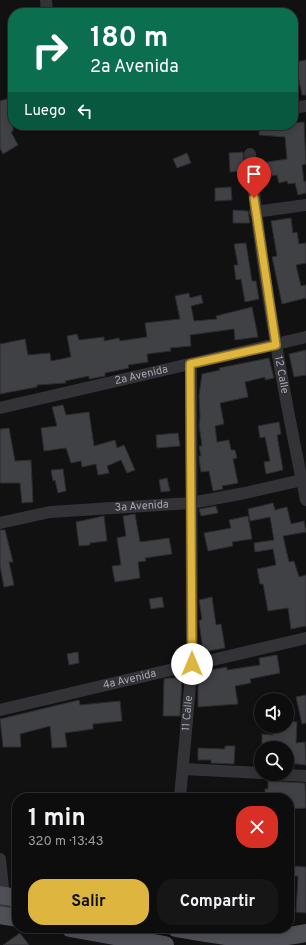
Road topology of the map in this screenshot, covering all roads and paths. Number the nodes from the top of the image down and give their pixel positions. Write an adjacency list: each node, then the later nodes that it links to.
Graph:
1 (250, 154): 3 (street, 12 Calle)
2 (306, 205): 3 (street)
3 (255, 212): 5 (street, 12 Calle)
4 (306, 337): 5 (street, 2a Avenida)
5 (276, 345): 6 (street, 2a Avenida); 8 (street, 12 Calle)
6 (190, 364): 7 (street, 2a Avenida); 10 (street, 11 Calle)
7 (0, 408)
8 (304, 480): 9 (street, 12 Calle); 10 (street, 3a Avenida)
9 (306, 500)
10 (191, 503): 11 (street, 3a Avenida); 13 (street, 11 Calle)
11 (0, 523)
12 (306, 638): 13 (street, 4a Avenida)
13 (192, 664): 14 (street, 4a Avenida); 15 (street, 11 Calle)
14 (0, 710)
15 (184, 769): 16 (street); 19 (street, 11 Calle)
16 (254, 774)
17 (294, 775): 18 (street)
18 (306, 776)
19 (181, 793)
20 (0, 859): 21 (street)
21 (7, 896): 22 (street)
22 (8, 917)
23 (98, 933): 26 (main road)
24 (205, 933): 25 (main road)
25 (306, 933)
26 (165, 945)

